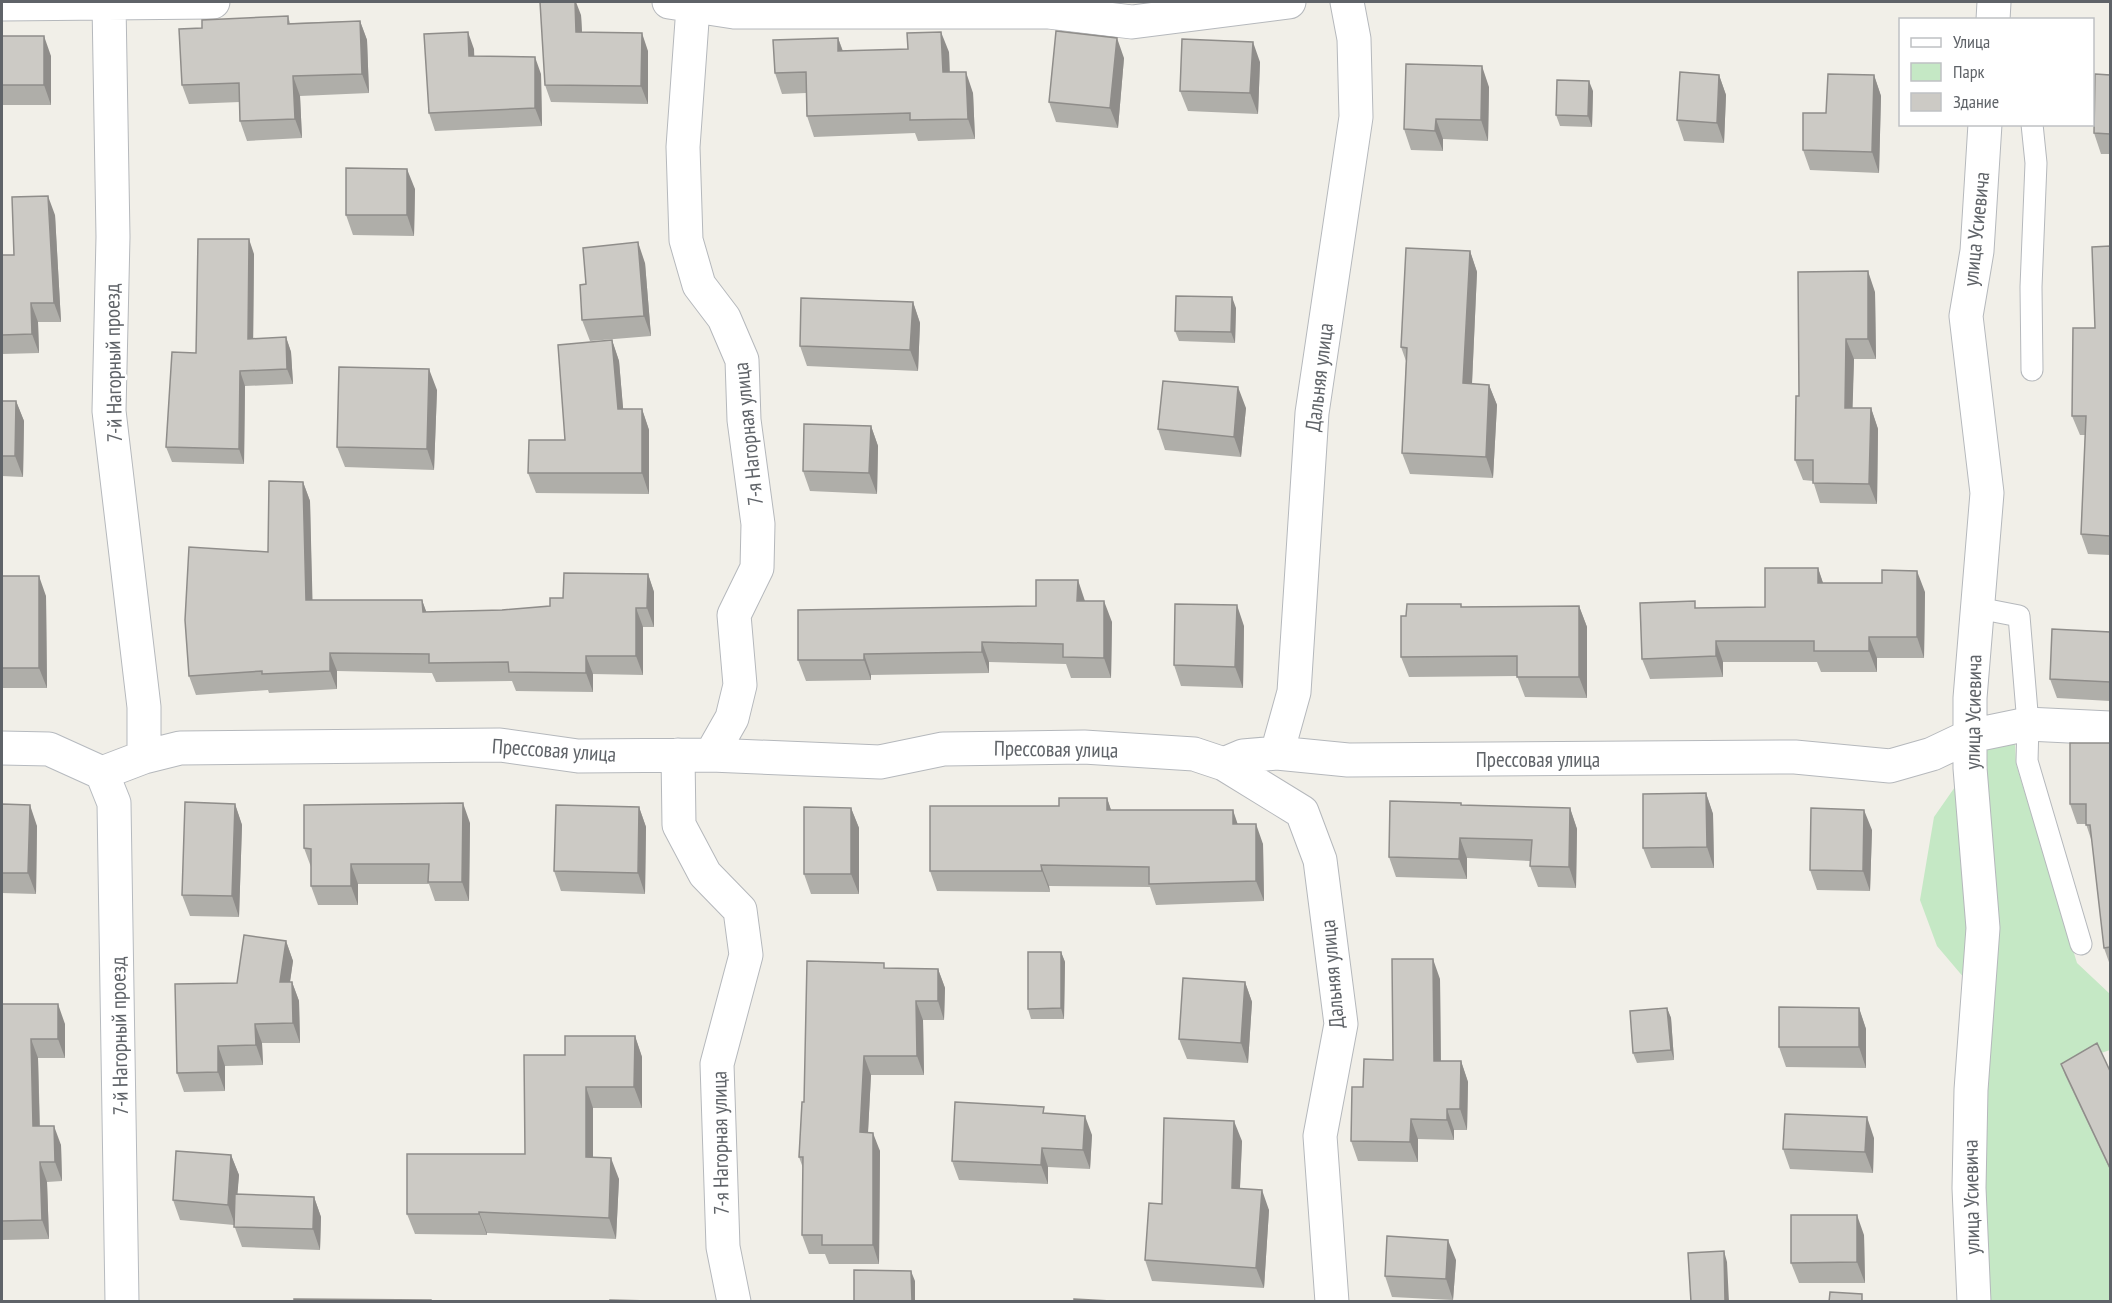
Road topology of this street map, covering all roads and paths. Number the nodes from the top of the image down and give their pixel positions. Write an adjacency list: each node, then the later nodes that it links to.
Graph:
1 (213, 2): 6 (street)
2 (1289, 2): 8 (street)
3 (1347, 2): 18 (street, Дальняя улица)
4 (1994, 2): 9 (street)
5 (2, 4): 6 (street)
6 (109, 4): 21 (street, 7-й Нагорный проезд)
7 (681, 4): 8 (street); 20 (street, 7-я Нагорная улица)
8 (735, 7)
9 (1993, 18)
10 (1985, 126): 13 (street, улица Усиевича)
11 (2032, 126): 12 (lane)
12 (2032, 370)
13 (1978, 608): 14 (lane); 16 (street, улица Усиевича)
14 (2028, 724): 15 (street, Прессовая улица); 16 (street, Прессовая улица); 24 (lane)
15 (2110, 728)
16 (1970, 736): 18 (street, Прессовая улица); 28 (street, улица Усиевича)
17 (2, 748): 23 (street)
18 (1277, 753): 22 (street, Прессовая улица)
19 (678, 755): 20 (street, Прессовая улица); 21 (street, Прессовая улица); 26 (street, 7-я Нагорная улица)
20 (711, 755): 22 (street, Прессовая улица)
21 (144, 757): 23 (street, Прессовая улица)
22 (1224, 764): 27 (street, Дальняя улица)
23 (102, 772): 25 (street, 7-й Нагорный проезд)
24 (2081, 944)
25 (122, 1302)
26 (734, 1302)
27 (1332, 1302)
28 (1974, 1302)

